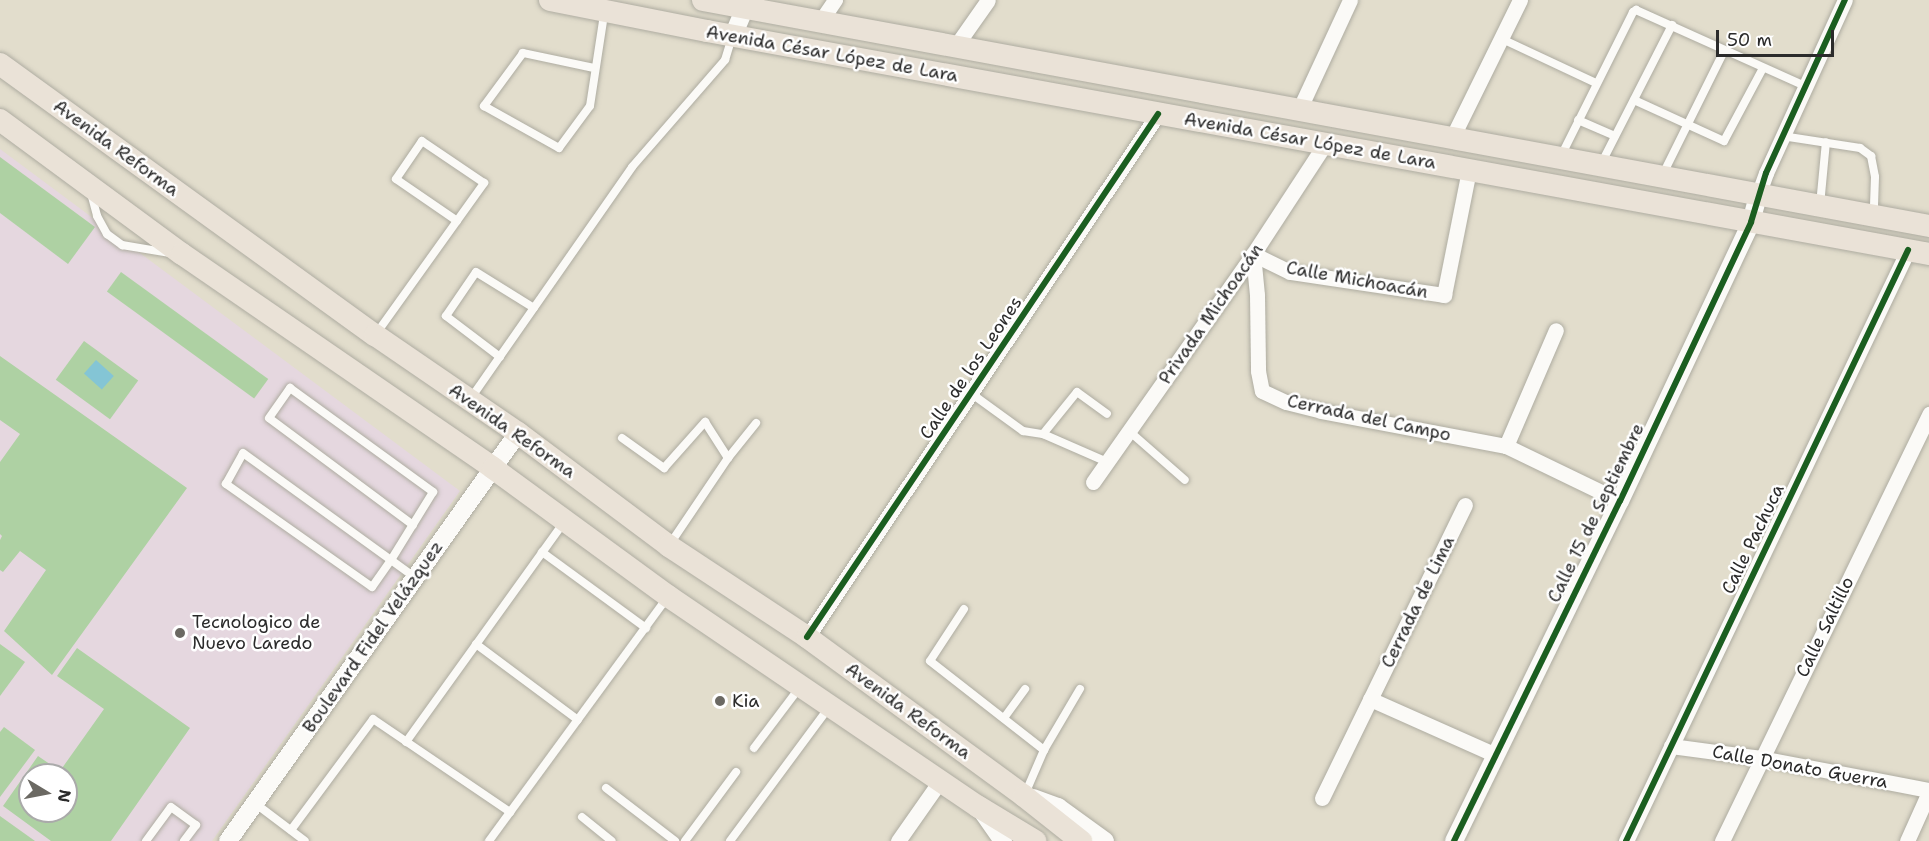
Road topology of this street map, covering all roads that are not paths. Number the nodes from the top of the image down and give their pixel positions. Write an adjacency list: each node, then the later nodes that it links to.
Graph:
1 (550, 0): 9 (main road, Avenida César López de Lara)
2 (835, 0): 10 (street)
3 (988, 0): 15 (street)
4 (1350, 0): 23 (street)
5 (1520, 0): 14 (street)
6 (1845, 0): 21 (street)
7 (711, 1): 8 (main road, Avenida César López de Lara); 12 (street)
8 (745, 4): 10 (main road, Avenida César López de Lara); 13 (street)
9 (605, 10): 12 (main road, Avenida César López de Lara); 18 (lane)
10 (820, 22): 15 (main road, Avenida César López de Lara)
11 (1672, 25): 16 (lane); 20 (lane); 22 (lane)
12 (707, 31): 13 (main road, Avenida César López de Lara)
13 (732, 36): 24 (main road, Avenida César López de Lara); 45 (lane)
14 (1502, 39): 20 (lane); 30 (street)
15 (955, 47): 23 (main road, Avenida César López de Lara)
16 (1724, 51): 19 (lane); 27 (lane)
17 (0, 64): 47 (main road, Avenida Reforma)
18 (594, 68): 18 (lane)
19 (1763, 68): 21 (lane); 27 (lane)
20 (1596, 84): 26 (lane)
21 (1805, 86): 29 (street)
22 (1634, 100): 27 (lane); 28 (lane)
23 (1299, 110): 30 (main road, Avenida César López de Lara)
24 (1158, 114): 32 (main road, Avenida César López de Lara); 49 (street, Calle de los Leones)
25 (0, 120): 61 (main road, Avenida Reforma)
26 (1578, 120): 28 (lane); 33 (lane)
27 (1687, 125): 36 (lane)
28 (1615, 136): 34 (lane)
29 (1782, 136): 31 (lane); 37 (street)
30 (1452, 138): 33 (main road, Avenida César López de Lara)
31 (1826, 142): 38 (lane); 39 (lane)
32 (1325, 144): 35 (main road, Avenida César López de Lara); 44 (street, Privada Michoacán)
33 (1560, 158): 34 (main road, Avenida César López de Lara)
34 (1600, 166): 36 (main road, Avenida César López de Lara)
35 (1469, 170): 41 (main road, Avenida César López de Lara); 44 (street, Calle Michoacán)
36 (1662, 177): 37 (main road, Avenida César López de Lara)
37 (1758, 195): 38 (main road, Avenida César López de Lara); 41 (street, Calle 15 de Septiembre)
38 (1819, 206): 39 (main road, Avenida César López de Lara)
39 (1874, 216): 42 (main road, Avenida César López de Lara)
40 (457, 221): 40 (lane); 47 (lane)
41 (1751, 222): 43 (main road, Avenida César López de Lara); 64 (street, Calle 15 de Septiembre)
42 (1929, 226)
43 (1918, 252): 85 (street, Calle Pachuca)
44 (1253, 254): 54 (street, Privada Michoacán); 58 (street, Cerrada del Campo)
45 (534, 308): 48 (lane); 48 (lane)
46 (1556, 330): 58 (street)
47 (375, 335): 50 (main road, Avenida Reforma)
48 (500, 357): 50 (lane)
49 (972, 394): 56 (lane); 75 (street, Calle de los Leones)
50 (470, 400): 55 (main road, Avenida Reforma)
51 (1107, 414): 56 (lane)
52 (1929, 414): 89 (street, Calle Saltillo)
53 (756, 423): 59 (lane)
54 (1129, 431): 60 (street, Privada Michoacán); 62 (lane)
55 (518, 433): 61 (street, Boulevard Fidel Velázquez); 68 (main road, Avenida Reforma)
56 (1043, 434): 60 (lane)
57 (622, 438): 59 (lane)
58 (1506, 446): 64 (street, Cerrada del Campo)
59 (728, 458): 68 (lane)
60 (1107, 462): 63 (street, Privada Michoacán)
61 (493, 468): 66 (main road, Avenida Reforma); 71 (street, Boulevard Fidel Velázquez)
62 (1185, 480)
63 (1093, 482)
64 (1620, 501): 88 (street, Calle 15 de Septiembre)
65 (1465, 505): 80 (street, Cerrada de Lima)
66 (564, 521): 69 (lane); 72 (main road, Avenida Reforma)
67 (413, 525): 67 (lane); 70 (lane)
68 (669, 546): 75 (main road, Avenida Reforma)
69 (542, 552): 74 (lane); 76 (lane)
70 (391, 560): 70 (lane); 71 (lane)
71 (415, 577): 96 (street, Boulevard Fidel Velázquez)
72 (668, 596): 74 (lane); 77 (main road, Avenida Reforma)
73 (964, 609): 82 (lane)
74 (646, 627): 83 (lane)
75 (807, 637): 94 (main road, Avenida Reforma)
76 (476, 644): 83 (lane); 84 (lane)
77 (801, 686): 81 (main road, Avenida Reforma); 86 (lane)
78 (1025, 689): 82 (lane)
79 (1080, 689): 87 (lane)
80 (1370, 699): 88 (street); 95 (street, Cerrada de Lima)
81 (830, 706): 91 (main road, Avenida Reforma); 109 (lane)
82 (1004, 718): 87 (lane)
83 (578, 720): 98 (lane)
84 (406, 742): 98 (lane); 100 (lane)
85 (1671, 746): 89 (street, Calle Donato Guerra); 116 (street, Calle Pachuca)
86 (754, 748)
87 (1044, 750): 94 (lane)
88 (1496, 755): 115 (street, Calle 15 de Septiembre)
89 (1761, 758): 93 (street, Calle Donato Guerra); 117 (street, Calle Saltillo)
90 (736, 772): 108 (lane)
91 (940, 781): 97 (main road, Avenida Reforma); 110 (street)
92 (606, 788): 107 (lane)
93 (1929, 791): 118 (street)
94 (1024, 796): 113 (main road, Avenida Reforma); 114 (street, Avenida Reforma)
95 (1322, 798)
96 (255, 803): 100 (lane); 103 (street, Boulevard Fidel Velázquez)
97 (979, 807): 111 (street, Avenida Reforma); 112 (main road, Avenida Reforma)
98 (510, 812): 105 (lane)
99 (582, 817): 106 (lane)
100 (291, 830): 104 (lane)
101 (146, 841): 102 (lane)
102 (184, 841)
103 (228, 841)
104 (305, 841)
105 (489, 841)
106 (612, 841)
107 (675, 841)
108 (685, 841)
109 (731, 841)
110 (898, 841)
111 (1003, 841)
112 (1035, 841)
113 (1081, 841)
114 (1106, 841)
115 (1454, 841)
116 (1626, 841)
117 (1722, 841)
118 (1906, 841)

